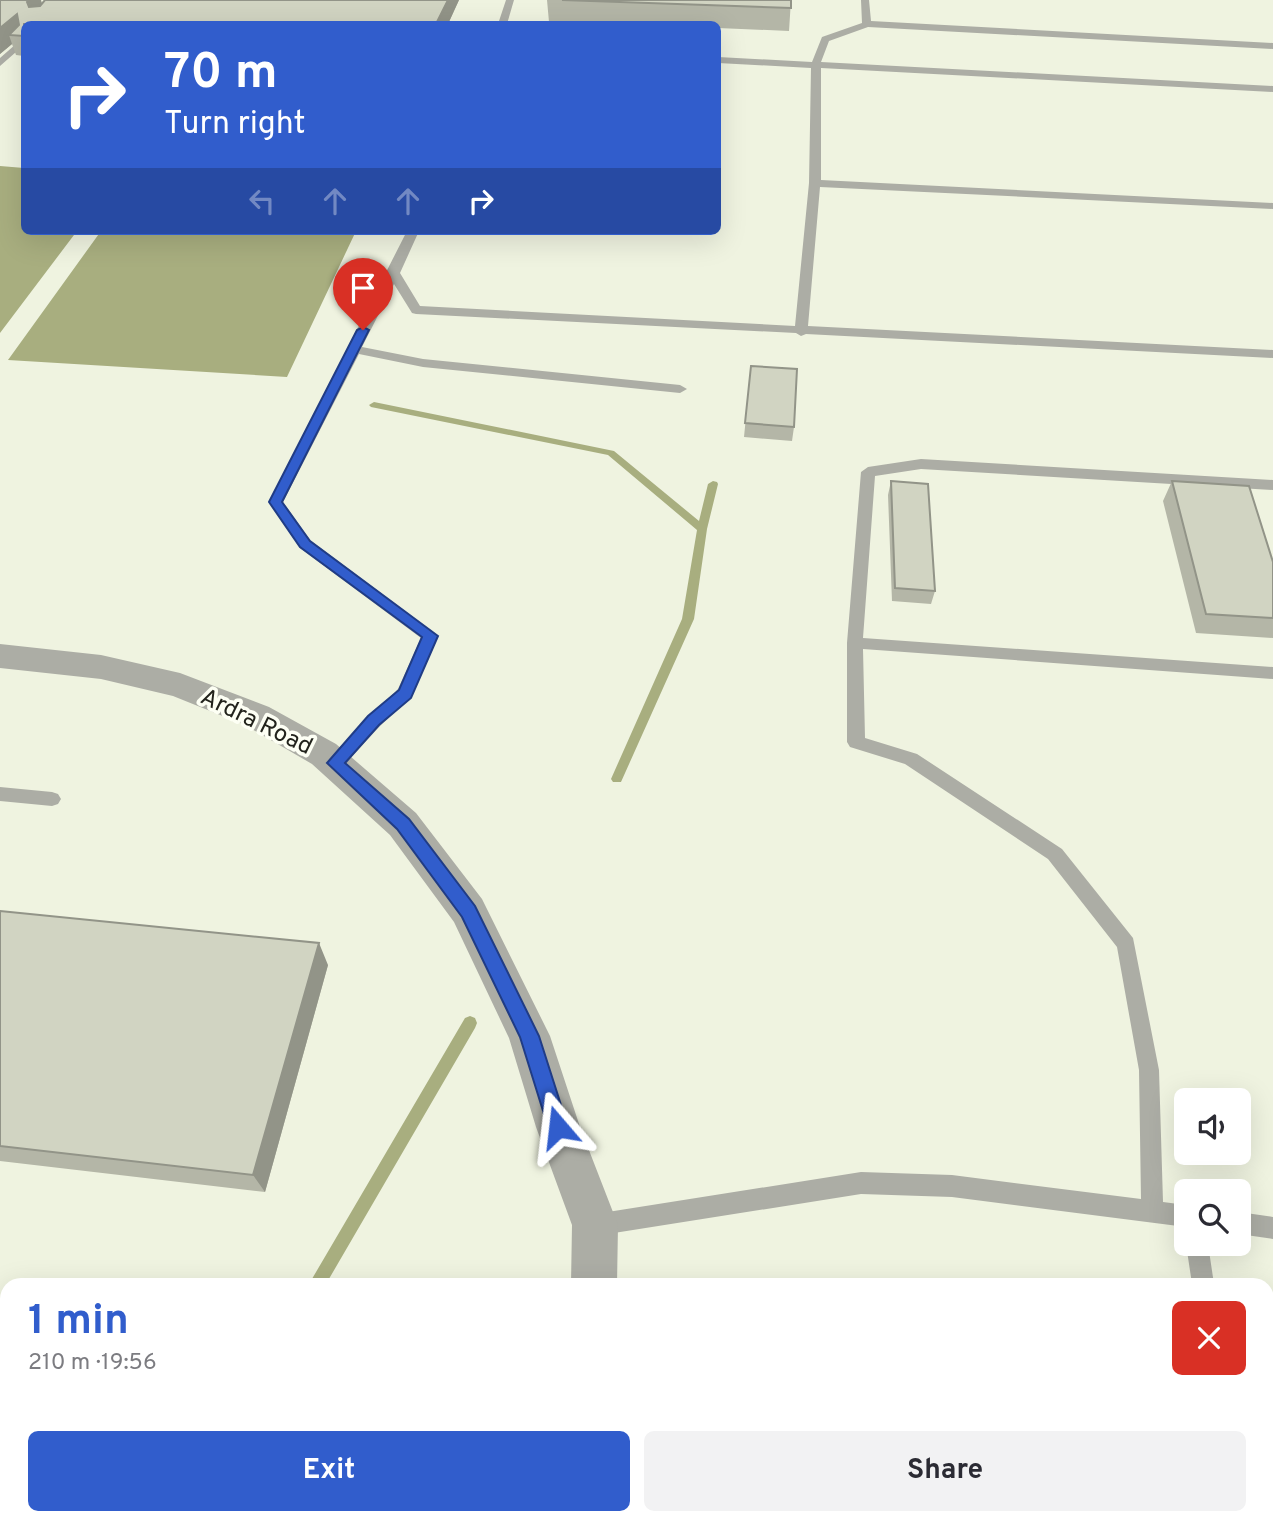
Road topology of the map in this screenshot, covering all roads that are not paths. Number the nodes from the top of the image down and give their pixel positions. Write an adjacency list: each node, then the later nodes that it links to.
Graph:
1 (510, 0): 3 (lane)
2 (865, 0): 4 (lane)
3 (503, 21)
4 (867, 24): 6 (lane); 9 (lane)
5 (21, 43): 8 (lane)
6 (1273, 46)
7 (721, 60): 9 (lane)
8 (0, 63)
9 (816, 64): 10 (lane); 11 (lane)
10 (1273, 89)
11 (815, 183): 12 (lane); 15 (lane)
12 (1273, 205)
13 (411, 235): 14 (lane)
14 (394, 273): 15 (lane); 16 (lane)
15 (800, 332): 17 (lane)
16 (353, 349): 18 (lane); 23 (lane)
17 (1273, 354)
18 (680, 389)
19 (1273, 485): 20 (lane)
20 (855, 643): 22 (lane); 26 (lane)
21 (0, 656): 23 (street, Ardra Road)
22 (1273, 673)
23 (335, 763): 28 (street, Ardra Road)
24 (0, 794): 25 (lane)
25 (52, 799)
26 (1152, 1211): 27 (lane); 28 (lane)
27 (1174, 1214)
28 (594, 1225): 32 (street, Ardra Road)
29 (1251, 1225): 30 (lane)
30 (1273, 1228)
31 (1199, 1256): 33 (lane)
32 (594, 1278)
33 (1202, 1278)

